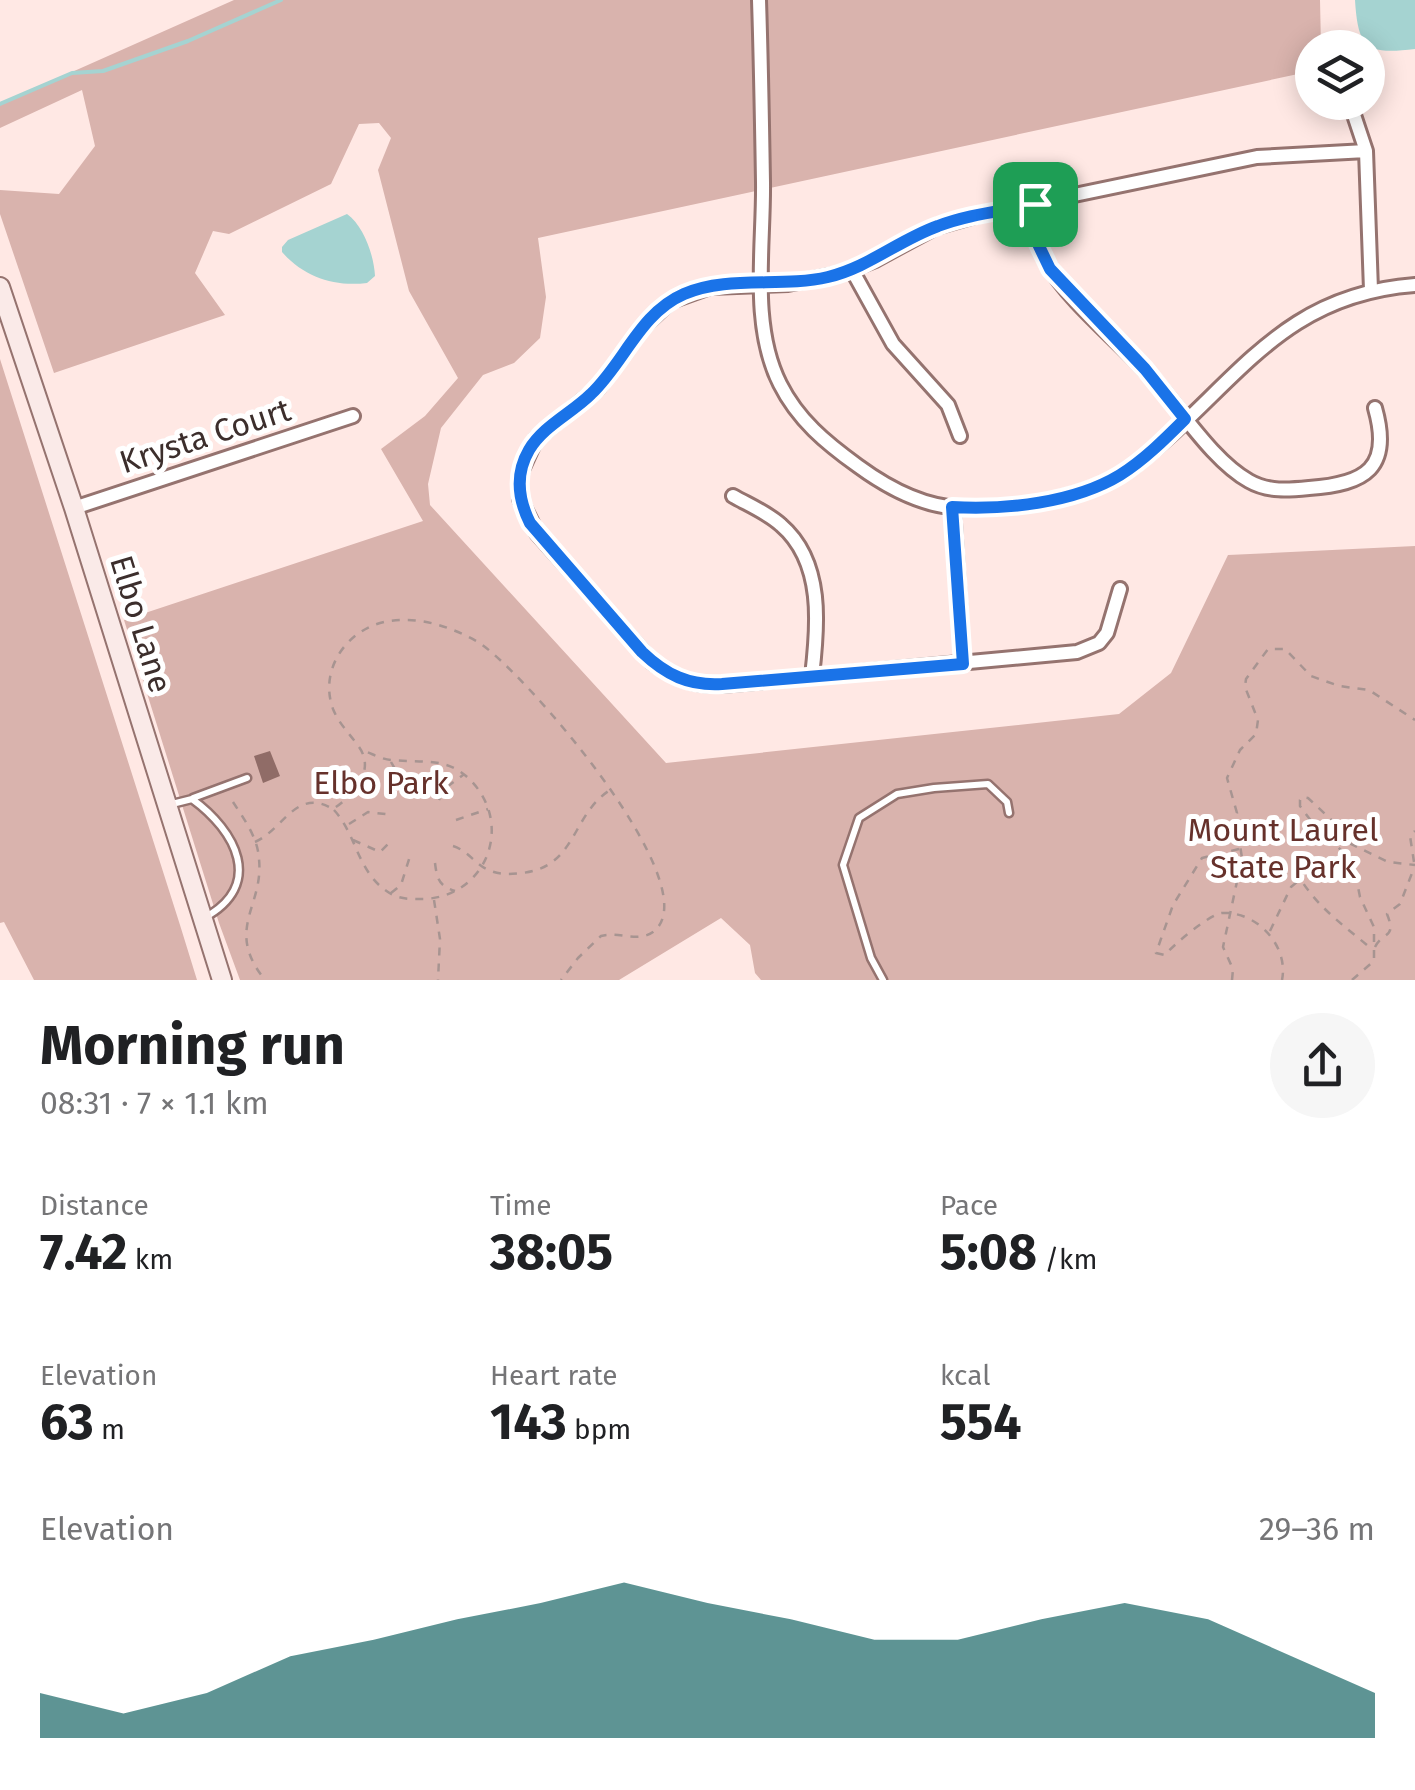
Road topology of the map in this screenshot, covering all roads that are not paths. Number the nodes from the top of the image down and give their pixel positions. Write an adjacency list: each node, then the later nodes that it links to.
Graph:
1 (759, 0): 6 (street)
2 (1356, 120): 3 (street)
3 (1366, 152): 4 (street); 9 (street)
4 (1035, 204): 5 (street); 12 (street)
5 (852, 270): 6 (street); 13 (street)
6 (763, 284): 15 (street); 19 (street)
7 (0, 286): 16 (street, Elbo Lane)
8 (1415, 286): 9 (street)
9 (1371, 290): 12 (street)
10 (1375, 408): 12 (street)
11 (353, 416): 16 (street, Krysta Court)
12 (1185, 419): 15 (street)
13 (960, 436)
14 (733, 496): 19 (street)
15 (952, 507): 18 (street)
16 (74, 508): 22 (street, Elbo Lane)
17 (1120, 589): 18 (street)
18 (963, 664): 19 (street)
19 (812, 676)
20 (247, 778): 21 (lane)
21 (192, 799): 22 (lane); 24 (lane)
22 (166, 806): 24 (street, Elbo Lane)
23 (1009, 813): 26 (lane)
24 (202, 918): 25 (street, Elbo Lane)
25 (222, 980)
26 (883, 980)

